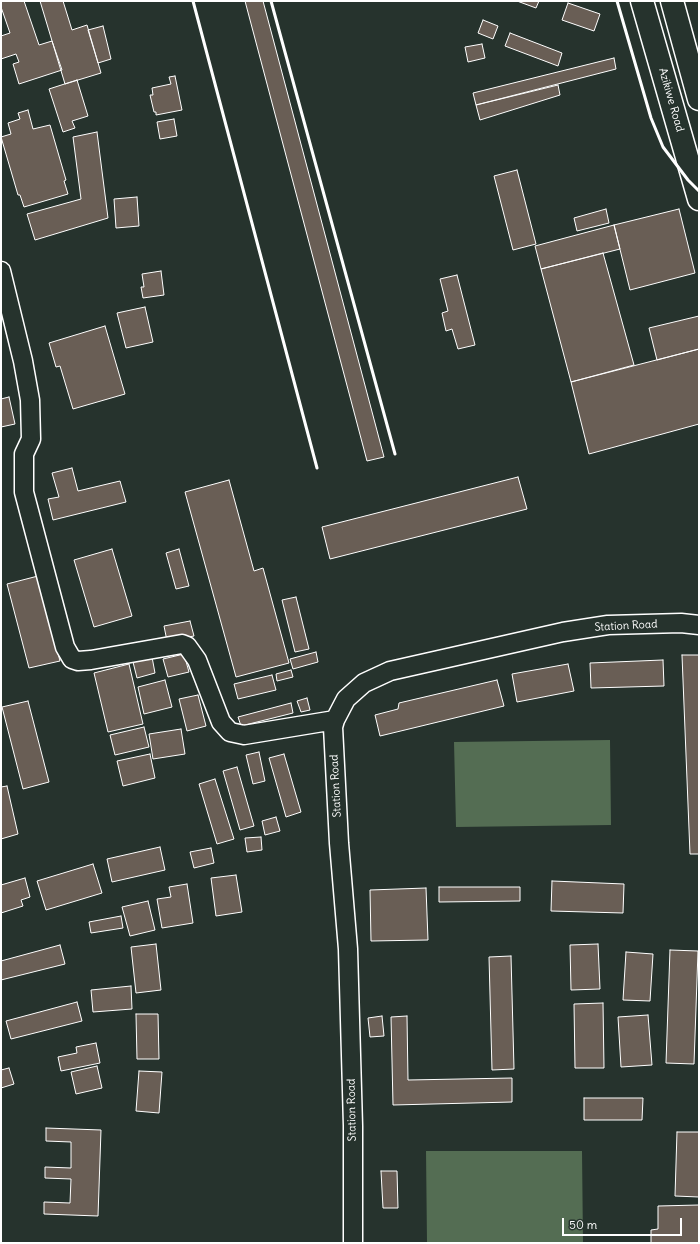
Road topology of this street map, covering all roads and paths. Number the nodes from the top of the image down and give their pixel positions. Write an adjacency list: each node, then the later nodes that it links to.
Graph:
1 (642, 1): 4 (main road, Azikiwe Road)
2 (672, 1): 3 (main road)
3 (699, 99)
4 (699, 199)
5 (1, 271): 7 (street)
6 (699, 625): 7 (street, Station Road)
7 (335, 720): 8 (street, Station Road)
8 (353, 1243)

